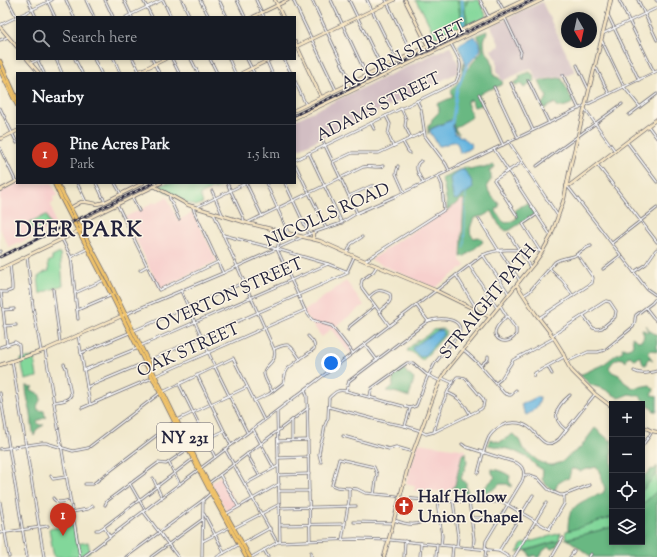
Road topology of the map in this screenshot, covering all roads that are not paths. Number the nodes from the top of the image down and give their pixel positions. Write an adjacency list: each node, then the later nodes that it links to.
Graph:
1 (8, 0): 42 (street)
2 (28, 0): 36 (street)
3 (52, 0): 31 (street)
4 (66, 0): 46 (street)
5 (86, 0): 47 (street)
6 (105, 0): 48 (street)
7 (124, 0): 49 (street)
8 (143, 0): 34 (street)
9 (162, 0): 34 (street); 51 (street)
10 (182, 0): 52 (street)
11 (200, 0): 53 (street)
12 (219, 0): 54 (street)
13 (237, 0): 55 (street)
14 (256, 0): 39 (street)
15 (275, 0): 33 (street)
16 (288, 0): 33 (street)
17 (293, 0): 71 (street)
18 (312, 0): 68 (street)
19 (330, 0): 65 (street)
20 (349, 0): 61 (street)
21 (368, 0): 37 (street)
22 (394, 0): 32 (street)
23 (405, 0): 77 (street)
24 (480, 0): 59 (street)
25 (498, 0): 38 (street)
26 (524, 0): 38 (street)
27 (542, 0): 62 (street, ACORN STREET)
28 (611, 0): 41 (street, STRAIGHT PATH); 64 (street, STRAIGHT PATH)
29 (619, 0): 63 (street)
30 (638, 0): 40 (street)
31 (47, 1): 36 (street); 45 (street)
32 (387, 2): 37 (street); 79 (street)
33 (277, 5): 39 (street); 58 (street)
34 (147, 7): 49 (street); 50 (street)
35 (657, 8): 40 (street)
36 (32, 10): 43 (street); 44 (street)
37 (372, 10): 61 (street); 99 (street)
38 (503, 10): 59 (street)
39 (262, 13): 56 (street); 57 (street)
40 (645, 14): 63 (street); 74 (street)
41 (608, 15): 64 (street, STRAIGHT PATH); 67 (street)
42 (16, 16)
43 (21, 16)
44 (35, 16)
45 (54, 16)
46 (74, 16)
47 (94, 16)
48 (113, 16)
49 (132, 16)
50 (152, 16)
51 (170, 16)
52 (190, 16)
53 (208, 16)
54 (227, 16)
55 (245, 16)
56 (255, 16)
57 (264, 16)
58 (282, 16)
59 (488, 17): 77 (street)
60 (16, 18): 66 (street)
61 (357, 18): 65 (street); 104 (street)
62 (505, 18): 75 (street, ACORN STREET); 80 (street)
63 (630, 21): 67 (street); 124 (street)
64 (606, 22): 69 (street, STRAIGHT PATH)
65 (342, 25): 68 (street); 127 (street)
66 (0, 26): 70 (street)
67 (615, 29): 69 (street); 129 (street)
68 (327, 32): 71 (street); 131 (street)
69 (602, 34): 72 (street, STRAIGHT PATH)
70 (8, 37): 73 (street); 76 (street)
71 (312, 39): 78 (street); 135 (street)
72 (601, 39): 105 (street, STRAIGHT PATH); 134 (street)
73 (0, 40)
74 (657, 40)
75 (451, 44): 142 (street, ADAMS STREET); 155 (street, ACORN STREET)
76 (16, 46)
77 (428, 46): 79 (street)
78 (296, 47): 141 (street)
79 (412, 54): 99 (street)
80 (520, 56)
81 (28, 60): 100 (street)
82 (36, 60): 100 (street)
83 (38, 60): 108 (street)
84 (56, 60): 109 (street)
85 (76, 60): 110 (street)
86 (94, 60): 111 (street)
87 (114, 60): 112 (street)
88 (133, 60): 113 (street)
89 (153, 60): 101 (street)
90 (163, 60): 101 (street)
91 (172, 60): 116 (street)
92 (192, 60): 117 (street)
93 (210, 60): 118 (street)
94 (229, 60): 119 (street)
95 (248, 60): 103 (street)
96 (266, 60): 103 (street); 122 (street)
97 (284, 60): 123 (street)
98 (0, 61): 126 (main road)
99 (397, 61): 104 (street)
100 (31, 63): 107 (street)
101 (155, 64): 114 (street); 115 (street)
102 (577, 65): 136 (street)
103 (252, 68): 120 (street); 121 (street)
104 (382, 68): 127 (street)
105 (594, 69): 136 (street, STRAIGHT PATH); 138 (street)
106 (0, 70): 126 (main road)
107 (38, 72)
108 (44, 72)
109 (62, 72)
110 (82, 72)
111 (100, 72)
112 (120, 72)
113 (138, 72)
114 (140, 72)
115 (159, 72)
116 (178, 72)
117 (198, 72)
118 (216, 72)
119 (235, 72)
120 (244, 72)
121 (254, 72)
122 (272, 72)
123 (290, 72)
124 (656, 72): 129 (street, NICOLLS ROAD)
125 (563, 75): 150 (street)
126 (3, 76): 140 (main road); 143 (main road)
127 (367, 76): 131 (street)
128 (528, 80): 158 (street)
129 (639, 80): 134 (street, NICOLLS ROAD)
130 (296, 83): 145 (street)
131 (351, 83): 135 (street)
132 (511, 83): 162 (street)
133 (494, 87): 168 (street)
134 (624, 87): 138 (street, NICOLLS ROAD); 147 (street)
135 (336, 90): 141 (street)
136 (589, 91): 146 (street, STRAIGHT PATH)
137 (478, 94): 177 (street)
138 (609, 94): 146 (street, NICOLLS ROAD)
139 (657, 94): 147 (street)
140 (16, 97)
141 (321, 97): 145 (street)
142 (417, 101): 149 (street, ADAMS STREET); 164 (street)
143 (16, 103)
144 (622, 104): 159 (street)
145 (306, 105): 152 (street)
146 (586, 105): 150 (street, NICOLLS ROAD); 151 (street, STRAIGHT PATH)
147 (640, 107): 153 (street)
148 (0, 108): 165 (street)
149 (401, 108): 154 (street, ADAMS STREET); 167 (street)
150 (579, 108): 158 (street, NICOLLS ROAD)
151 (585, 109): 159 (street); 166 (street, STRAIGHT PATH)
152 (296, 110)
153 (629, 115)
154 (386, 116): 157 (street, ADAMS STREET); 178 (street)
155 (296, 118)
156 (657, 119): 160 (street)
157 (371, 123): 161 (street); 176 (street, ADAMS STREET)
158 (549, 123): 162 (street, NICOLLS ROAD)
159 (595, 123): 166 (street); 181 (street)
160 (648, 126): 169 (street); 175 (street)
161 (374, 129)
162 (533, 130): 168 (street, NICOLLS ROAD)
163 (16, 131): 165 (street)
164 (424, 132): 167 (street); 193 (street)
165 (12, 133): 170 (street); 172 (street)
166 (579, 135): 192 (street); 216 (street, STRAIGHT PATH)
167 (411, 138): 173 (street)
168 (518, 138): 174 (street, NICOLLS ROAD)
169 (657, 138)
170 (0, 139)
171 (322, 139): 176 (street)
172 (16, 141)
173 (403, 142): 178 (street); 183 (street)
174 (509, 142): 177 (street, NICOLLS ROAD); 187 (street)
175 (627, 142): 181 (street); 199 (street)
176 (325, 145): 182 (street, ADAMS STREET); 186 (street)
177 (503, 145): 180 (street, NICOLLS ROAD)
178 (393, 146): 186 (street)
179 (0, 148): 197 (street)
180 (494, 149): 193 (street, NICOLLS ROAD); 194 (street)
181 (615, 151): 188 (street)
182 (309, 153): 184 (street, ADAMS STREET); 214 (street)
183 (410, 153)
184 (296, 160)
185 (421, 161): 200 (street)
186 (333, 162): 196 (street)
187 (522, 162): 194 (street); 242 (street)
188 (597, 164): 216 (street); 247 (street)
189 (296, 166): 223 (street)
190 (383, 166): 196 (street)
191 (398, 166): 220 (street)
192 (537, 166)
193 (450, 170): 195 (street, NICOLLS ROAD)
194 (508, 171): 239 (street); 243 (street)
195 (438, 176): 200 (street, NICOLLS ROAD); 281 (street)
196 (341, 179): 214 (street); 224 (street)
197 (16, 180)
198 (16, 182): 217 (street)
199 (657, 182)
200 (423, 183): 220 (street, NICOLLS ROAD)
201 (55, 184): 232 (main road, NY 231)
202 (57, 184): 232 (main road, NY 231)
203 (77, 184): 228 (street)
204 (96, 184): 229 (street)
205 (115, 184): 221 (street)
206 (141, 184): 221 (street)
207 (159, 184): 213 (street)
208 (228, 184): 218 (street)
209 (244, 184): 218 (street)
210 (246, 184): 241 (street)
211 (266, 184): 235 (street)
212 (285, 184): 227 (street)
213 (154, 186): 222 (street); 225 (street)
214 (325, 186): 223 (street); 251 (street)
215 (374, 186): 224 (street)
216 (566, 186): 242 (street, STRAIGHT PATH); 266 (street)
217 (0, 189)
218 (231, 190): 226 (street); 249 (street)
219 (212, 191): 226 (street)
220 (404, 192): 238 (street, NICOLLS ROAD)
221 (120, 194): 229 (street)
222 (169, 194): 231 (street); 245 (street)
223 (309, 194): 227 (street); 252 (street)
224 (349, 196): 238 (street)
225 (132, 197): 230 (street); 236 (street)
226 (215, 198): 233 (street); 240 (street)
227 (293, 201): 235 (street); 258 (street)
228 (86, 202): 229 (street); 232 (street)
229 (105, 202)
230 (117, 204): 244 (street); 288 (street)
231 (193, 207): 233 (street); 282 (street)
232 (68, 208): 248 (main road, NY 231); 253 (main road, NY 231)
233 (198, 208): 237 (street)
234 (657, 208): 247 (street)
235 (278, 209): 241 (street); 257 (street)
236 (139, 211)
237 (213, 212): 240 (street); 256 (street)
238 (357, 213): 251 (street, NICOLLS ROAD)
239 (536, 215): 260 (street); 273 (street)
240 (223, 216): 249 (street)
241 (262, 216): 250 (street)
242 (558, 216): 260 (street, STRAIGHT PATH)
243 (518, 217)
244 (87, 218): 248 (street); 253 (street)
245 (179, 219)
246 (480, 219): 272 (street)
247 (641, 221): 265 (street); 266 (street)
248 (77, 222): 253 (main road, NY 231)
249 (244, 222): 250 (street)
250 (247, 223): 254 (street)
251 (342, 223): 252 (street, NICOLLS ROAD)
252 (326, 228): 255 (street, NICOLLS ROAD)
253 (80, 231): 263 (street); 268 (main road, NY 231); 290 (main road, NY 231)
254 (282, 232): 257 (street); 269 (street)
255 (313, 233): 258 (street, NICOLLS ROAD); 264 (street)
256 (223, 234): 269 (street); 291 (street)
257 (288, 234): 261 (street)
258 (309, 234): 261 (street, NICOLLS ROAD)
259 (509, 234): 271 (street)
260 (551, 236): 273 (street, STRAIGHT PATH)
261 (303, 237): 264 (street); 269 (street, NICOLLS ROAD)
262 (362, 237): 274 (street)
263 (62, 239): 278 (street); 280 (street)
264 (313, 239): 274 (street)
265 (657, 242)
266 (612, 243): 277 (street)
267 (591, 246): 276 (street)
268 (88, 248): 280 (street); 284 (main road, NY 231)
269 (278, 249): 285 (street); 287 (street); 291 (street, NICOLLS ROAD)
270 (657, 249): 298 (street)
271 (519, 250): 272 (street); 273 (street); 292 (street)
272 (499, 251): 275 (street); 303 (street)
273 (541, 252): 292 (street, STRAIGHT PATH)
274 (347, 254): 279 (street)
275 (482, 254): 286 (street); 311 (street)
276 (577, 254): 293 (street); 315 (street)
277 (621, 255): 295 (street); 298 (street)
278 (27, 256): 283 (street); 359 (street)
279 (354, 256): 281 (street); 297 (street)
280 (70, 257): 310 (street)
281 (365, 261): 289 (street)
282 (218, 262): 288 (street); 299 (street)
283 (10, 264): 294 (street); 309 (street)
284 (96, 264): 290 (main road); 301 (main road, NY 231)
285 (328, 264): 297 (street); 302 (street, OVERTON STREET)
286 (469, 264): 300 (street); 323 (street)
287 (284, 265): 302 (street); 304 (street)
288 (147, 266): 296 (street)
289 (377, 266): 307 (street); 318 (street)
290 (101, 267): 332 (main road, NY 231)
291 (237, 267): 299 (street, NICOLLS ROAD); 304 (street)
292 (531, 268): 303 (street, STRAIGHT PATH)
293 (549, 268): 314 (street); 315 (street)
294 (0, 269)
295 (603, 269)
296 (140, 270)
297 (348, 272): 313 (street)
298 (634, 272): 316 (street)
299 (223, 273): 308 (street, NICOLLS ROAD)
300 (456, 274): 307 (street); 330 (street)
301 (104, 280): 310 (street); 312 (main road, NY 231)
302 (291, 280): 313 (street); 317 (street, OVERTON STREET)
303 (520, 281): 305 (street, STRAIGHT PATH)
304 (244, 282): 317 (street); 322 (street)
305 (517, 285): 311 (street, STRAIGHT PATH); 314 (street)
306 (53, 289): 351 (street)
307 (435, 290): 319 (street); 330 (street)
308 (181, 291): 322 (street); 332 (street, NICOLLS ROAD)
309 (0, 292): 326 (street)
310 (75, 293): 327 (street)
311 (509, 294): 320 (street, STRAIGHT PATH)
312 (112, 295): 327 (street); 332 (main road, NY 231)
313 (298, 295): 328 (street); 331 (street)
314 (524, 295): 336 (street)
315 (573, 296): 336 (street)
316 (657, 296): 324 (street)
317 (251, 297): 331 (street); 340 (street, OVERTON STREET)
318 (369, 297): 321 (street); 329 (street)
319 (416, 305): 338 (street); 342 (street)
320 (500, 305): 323 (street, STRAIGHT PATH); 334 (street)
321 (375, 306): 329 (street); 345 (street)
322 (188, 307): 340 (street); 346 (street)
323 (497, 308): 335 (street, STRAIGHT PATH)
324 (646, 308): 339 (street); 370 (street)
325 (14, 309): 326 (street)
326 (3, 310): 343 (street)
327 (77, 310): 337 (street)
328 (304, 310): 344 (street, OAK STREET); 362 (street)
329 (379, 311): 342 (street)
330 (478, 311): 335 (street)
331 (258, 313): 344 (street); 349 (street)
332 (123, 315): 346 (main road, NY 231); 347 (street, NICOLLS ROAD)
333 (583, 315): 333 (street); 350 (street)
334 (507, 316): 334 (street)
335 (490, 317): 358 (street, STRAIGHT PATH)
336 (539, 318): 350 (street)
337 (78, 319)
338 (428, 321): 367 (street); 381 (street)
339 (657, 321)
340 (195, 322): 349 (street); 354 (street, OVERTON STREET)
341 (16, 325): 343 (street)
342 (389, 325): 352 (street)
343 (4, 326): 353 (street)
344 (265, 328): 356 (street); 361 (street, OAK STREET)
345 (348, 330)
346 (132, 332): 354 (main road, NY 231); 360 (street)
347 (78, 335): 351 (street, NICOLLS ROAD); 360 (street)
348 (308, 336): 366 (street)
349 (202, 337): 361 (street); 369 (street)
350 (553, 337): 364 (street); 387 (street)
351 (60, 343): 357 (street, NICOLLS ROAD)
352 (365, 344): 362 (street); 367 (street)
353 (7, 345): 355 (street); 365 (street)
354 (139, 347): 369 (main road, NY 231); 376 (street, OVERTON STREET)
355 (0, 348)
356 (274, 349): 366 (street); 394 (street)
357 (45, 350): 359 (street, NICOLLS ROAD); 403 (street)
358 (463, 350): 373 (street); 384 (street, STRAIGHT PATH)
359 (41, 352): 365 (street, NICOLLS ROAD)
360 (81, 353): 376 (street)
361 (209, 353): 374 (street); 383 (street, OAK STREET)
362 (353, 353): 391 (street)
363 (488, 356): 373 (street)
364 (564, 357): 370 (street); 375 (street)
365 (20, 358): 368 (street, NICOLLS ROAD)
366 (301, 359): 394 (street)
367 (377, 360): 392 (street)
368 (12, 361): 372 (street, NICOLLS ROAD); 436 (street)
369 (146, 362): 383 (main road, NY 231); 390 (street)
370 (566, 362): 399 (street)
371 (64, 364): 403 (street)
372 (0, 365)
373 (481, 365): 387 (street)
374 (215, 366): 380 (street); 389 (street); 400 (street)
375 (548, 366): 379 (street); 382 (street)
376 (84, 370): 390 (street)
377 (634, 370): 378 (street)
378 (657, 372)
379 (552, 374)
380 (197, 375): 388 (street); 405 (street)
381 (428, 375): 385 (street); 401 (street); 410 (street)
382 (534, 376)
383 (154, 377): 396 (main road, NY 231); 404 (street, OAK STREET)
384 (442, 378): 385 (street, STRAIGHT PATH); 386 (street)
385 (440, 381): 423 (street, STRAIGHT PATH)
386 (453, 383): 397 (street); 413 (street)
387 (496, 383): 393 (street)
388 (179, 384): 396 (street); 412 (street)
389 (247, 386): 400 (street); 402 (street)
390 (87, 387): 404 (street)
391 (305, 390): 409 (street); 411 (street)
392 (346, 390): 401 (street); 407 (street)
393 (516, 390)
394 (272, 391): 402 (street)
395 (0, 393): 438 (street)
396 (162, 393): 416 (main road, NY 231); 439 (street)
397 (448, 393): 413 (street); 425 (street)
398 (570, 394): 420 (street)
399 (595, 394): 406 (street); 420 (street)
400 (229, 396): 405 (street); 427 (street)
401 (370, 397): 410 (street)
402 (254, 401): 414 (street)
403 (54, 402): 439 (street)
404 (90, 404): 408 (street, OAK STREET)
405 (211, 404): 412 (street); 421 (street)
406 (609, 405)
407 (328, 407): 417 (street); 450 (street)
408 (82, 408)
409 (308, 408): 415 (street); 430 (street)
410 (410, 408): 417 (street)
411 (277, 411): 414 (street); 422 (street)
412 (193, 413): 416 (street); 429 (street)
413 (470, 414): 425 (street)
414 (264, 420): 419 (street)
415 (292, 420): 422 (street); 432 (street)
416 (176, 421): 440 (main road, NY 231); 467 (street)
417 (405, 426): 423 (street)
418 (645, 428): 424 (street)
419 (253, 429): 427 (street); 434 (street)
420 (567, 430): 444 (street)
421 (224, 431): 429 (street); 437 (street)
422 (278, 431): 431 (street); 434 (street)
423 (420, 431): 425 (street); 443 (street, STRAIGHT PATH)
424 (652, 431): 426 (street); 433 (street)
425 (434, 432)
426 (657, 432)
427 (248, 433): 437 (street)
428 (343, 436): 443 (street)
429 (206, 440): 440 (street); 446 (street)
430 (308, 440): 432 (street); 447 (street)
431 (278, 441): 432 (street); 448 (street)
432 (292, 441)
433 (645, 442)
434 (261, 444): 445 (street); 454 (street)
435 (462, 444): 444 (street)
436 (26, 445): 438 (street); 439 (street); 519 (street)
437 (231, 445): 442 (street)
438 (9, 447): 441 (street); 525 (street)
439 (62, 448): 463 (street)
440 (189, 448): 449 (main road, NY 231); 451 (street); 455 (main road, NY 231)
441 (0, 449)
442 (225, 449): 446 (street); 452 (street)
443 (413, 452): 481 (street, STRAIGHT PATH)
444 (484, 453): 457 (street); 461 (street)
445 (247, 454): 452 (street); 464 (street)
446 (215, 457): 455 (street)
447 (309, 457): 448 (street); 459 (street)
448 (278, 458): 453 (street)
449 (193, 459): 455 (main road, NY 231); 456 (street)
450 (321, 462)
451 (169, 463): 456 (street); 468 (street)
452 (234, 464): 460 (street); 470 (street)
453 (278, 466): 454 (street); 458 (street)
454 (274, 468): 464 (street)
455 (199, 469): 466 (main road, NY 231); 469 (street); 477 (main road, NY 231)
456 (174, 473): 469 (street); 473 (street)
457 (478, 473)
458 (279, 474): 459 (street); 471 (street)
459 (309, 474): 476 (street)
460 (220, 475): 466 (street); 499 (street)
461 (524, 475): 480 (street); 493 (street)
462 (51, 476): 463 (street)
463 (66, 476): 485 (street)
464 (259, 476): 470 (street)
465 (153, 478): 473 (street)
466 (209, 483): 506 (main road, NY 231)
467 (85, 484)
468 (130, 484): 486 (street); 495 (street)
469 (180, 484): 483 (street)
470 (245, 484): 484 (street)
471 (279, 484): 475 (street); 484 (street)
472 (590, 485): 480 (street)
473 (157, 486): 483 (street); 486 (street)
474 (349, 488): 478 (street); 478 (street); 497 (street)
475 (279, 491): 476 (street); 492 (street)
476 (309, 491): 500 (street)
477 (211, 493): 487 (street); 521 (main road, NY 231)
478 (374, 494): 481 (street)
479 (533, 494): 505 (street)
480 (564, 495): 524 (street)
481 (400, 497): 488 (street); 513 (street, STRAIGHT PATH)
482 (53, 498): 485 (street)
483 (162, 498): 502 (street)
484 (253, 499): 499 (street); 507 (street)
485 (70, 500): 503 (street)
486 (140, 500): 502 (street); 520 (street)
487 (203, 500): 504 (street); 527 (street)
488 (437, 501): 489 (street); 544 (street)
489 (453, 501): 490 (street); 546 (street)
490 (469, 501): 493 (street); 508 (street)
491 (0, 502): 530 (street)
492 (280, 504): 501 (street); 507 (street)
493 (508, 504): 505 (street); 509 (street)
494 (546, 504): 511 (street)
495 (104, 505)
496 (92, 506): 503 (street)
497 (348, 506): 498 (street); 500 (street); 516 (street)
498 (356, 506)
499 (238, 507): 506 (street)
500 (310, 507): 501 (street); 515 (street)
501 (280, 508): 517 (street)
502 (144, 511): 527 (street); 532 (street)
503 (72, 512): 558 (street)
504 (203, 513): 510 (street); 531 (street)
505 (522, 513): 511 (street); 550 (street)
506 (226, 514): 522 (main road, NY 231)
507 (261, 514): 522 (street); 523 (street)
508 (471, 518): 509 (street); 547 (street)
509 (500, 518): 548 (street)
510 (203, 519): 537 (street); 543 (street)
511 (536, 521): 524 (street); 576 (street)
512 (354, 522): 513 (street)
513 (394, 522): 514 (street); 536 (street, STRAIGHT PATH)
514 (421, 522)
515 (310, 524): 516 (street); 517 (street); 534 (street)
516 (345, 524): 535 (street)
517 (280, 525): 539 (street)
518 (48, 526): 519 (street)
519 (39, 527): 525 (street); 557 (street)
520 (104, 527): 526 (street); 532 (street)
521 (230, 527): 531 (street); 541 (main road, NY 231)
522 (234, 528): 541 (main road, NY 231)
523 (270, 528): 539 (street); 541 (street)
524 (549, 529): 528 (street)
525 (22, 530): 530 (street); 556 (street)
526 (96, 530)
527 (159, 532): 543 (street); 560 (street)
528 (550, 532)
529 (0, 533): 530 (street)
530 (5, 533): 555 (street)
531 (215, 535): 537 (street); 553 (street)
532 (110, 537): 559 (street)
533 (563, 538): 577 (street)
534 (310, 540): 535 (street); 539 (street)
535 (342, 540): 536 (street)
536 (388, 540): 538 (street); 569 (street, STRAIGHT PATH)
537 (203, 541): 563 (street)
538 (405, 541): 540 (street); 570 (street)
539 (279, 542): 549 (street)
540 (422, 542): 542 (street); 571 (street)
541 (241, 544): 553 (street); 565 (main road, NY 231); 566 (main road, NY 231)
542 (437, 544): 544 (street); 572 (street)
543 (168, 545): 561 (street); 562 (street)
544 (441, 545): 545 (street)
545 (453, 546): 546 (street); 573 (street)
546 (457, 546): 547 (street)
547 (474, 548): 548 (street)
548 (485, 549): 550 (street); 574 (street)
549 (264, 550): 566 (street); 567 (street)
550 (499, 551): 575 (street)
551 (574, 551): 578 (street)
552 (311, 552): 568 (street)
553 (224, 553): 564 (street)
554 (591, 554): 579 (street)
555 (9, 557)
556 (27, 557)
557 (44, 557)
558 (80, 557)
559 (83, 557)
560 (126, 557)
561 (151, 557)
562 (178, 557)
563 (202, 557)
564 (217, 557)
565 (246, 557)
566 (251, 557)
567 (268, 557)
568 (311, 557)
569 (384, 557)
570 (404, 557)
571 (420, 557)
572 (436, 557)
573 (452, 557)
574 (485, 557)
575 (510, 557)
576 (514, 557)
577 (552, 557)
578 (570, 557)
579 (589, 557)

